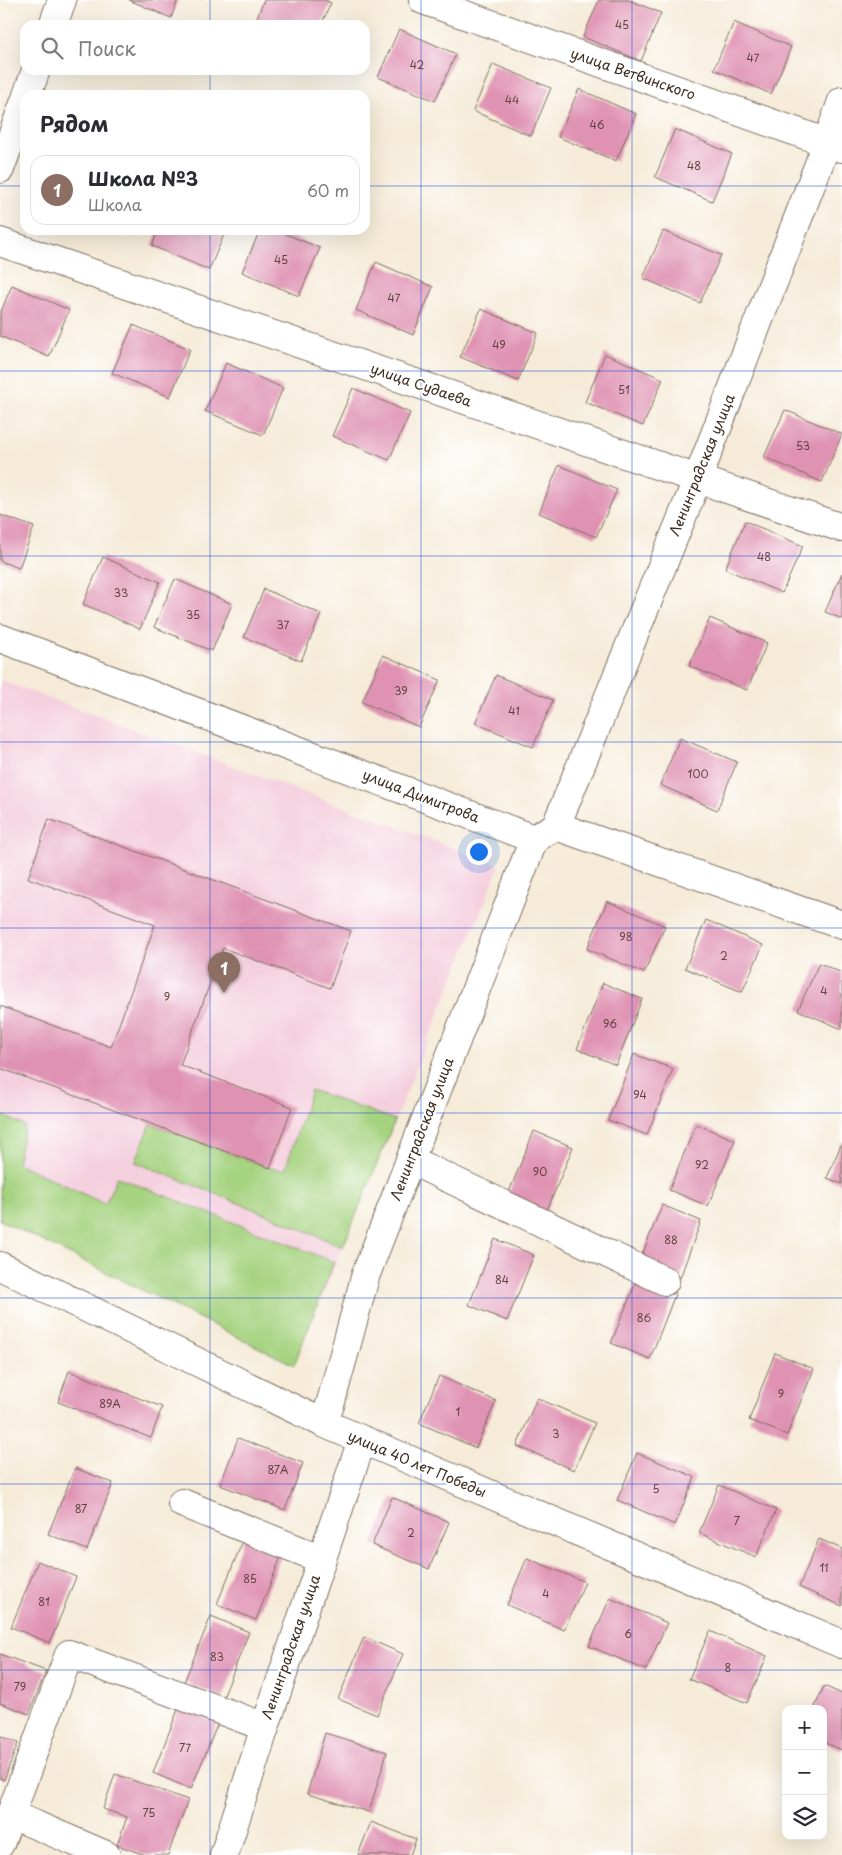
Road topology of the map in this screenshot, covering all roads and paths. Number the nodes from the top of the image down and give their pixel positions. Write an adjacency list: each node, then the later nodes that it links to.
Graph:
1 (62, 0): 3 (street)
2 (423, 0): 8 (street, улица Ветвинского)
3 (55, 20)
4 (34, 75): 5 (street)
5 (29, 90)
6 (842, 101): 8 (street, Ленинградская улица)
7 (20, 115): 9 (street)
8 (835, 145): 11 (street, Ленинградская улица)
9 (0, 169)
10 (0, 242): 11 (street, улица Судаева)
11 (698, 478): 12 (street, улица Судаева); 14 (street, Ленинградская улица)
12 (842, 528)
13 (0, 638): 14 (street, улица Димитрова)
14 (545, 833): 15 (street, улица Димитрова); 16 (street, Ленинградская улица)
15 (842, 925)
16 (410, 1160): 18 (street); 19 (street, Ленинградская улица)
17 (0, 1266): 19 (street, улица 40 лет Победы)
18 (665, 1281)
19 (323, 1423): 20 (street, улица 40 лет Победы)
20 (362, 1440): 22 (street, Ленинградская улица); 23 (street, улица 40 лет Победы)
21 (182, 1504): 22 (street)
22 (321, 1559): 24 (street, Ленинградская улица)
23 (842, 1644)
24 (265, 1726): 25 (street); 28 (street, Ленинградская улица)
25 (10, 1814): 26 (street); 27 (street)
26 (0, 1844)
27 (106, 1855)
28 (224, 1855)

